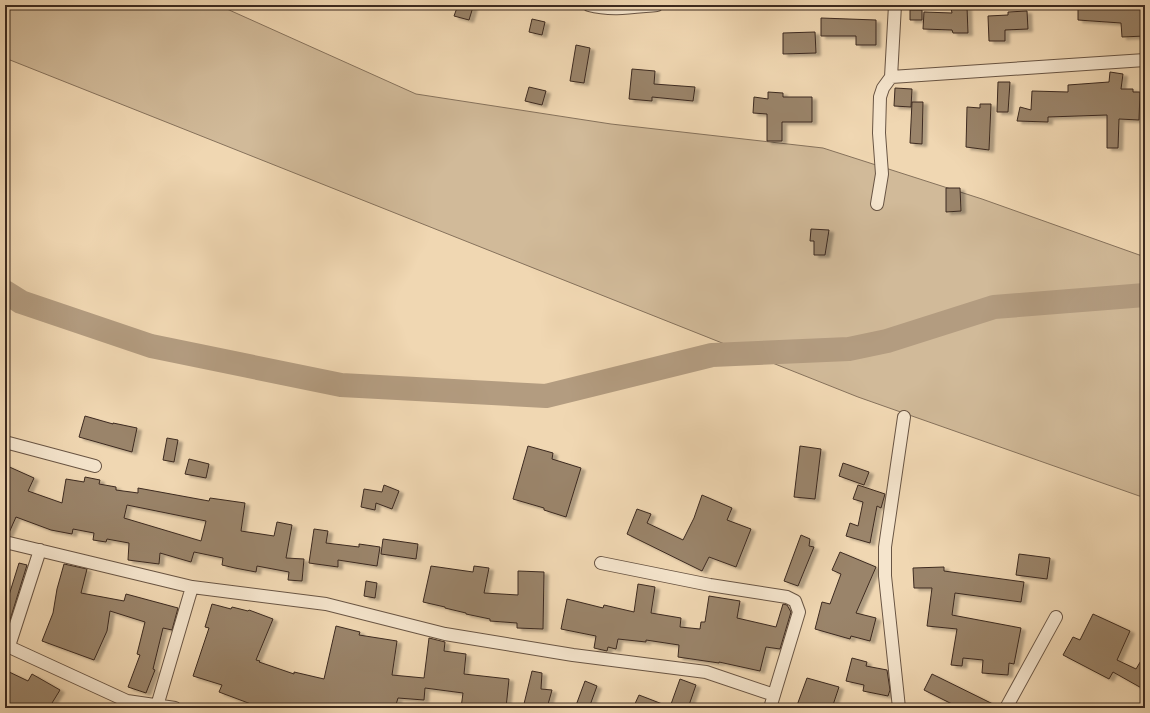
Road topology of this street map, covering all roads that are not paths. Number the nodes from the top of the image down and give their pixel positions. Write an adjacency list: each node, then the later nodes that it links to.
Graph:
1 (589, 5): 2 (street)
2 (657, 5)
3 (895, 5): 5 (street)
4 (1145, 60): 5 (street)
5 (891, 77): 6 (street)
6 (877, 204)
7 (904, 418): 20 (street)
8 (5, 442): 9 (street)
9 (95, 466)
10 (5, 542): 11 (street)
11 (40, 550): 13 (street); 15 (street)
12 (601, 563): 16 (street)
13 (192, 587): 16 (street); 17 (street)
14 (1056, 617): 21 (street)
15 (7, 646): 17 (street)
16 (774, 695): 19 (street)
17 (157, 706): 18 (street)
18 (175, 708)
19 (770, 708)
20 (899, 708)
21 (1006, 708)

